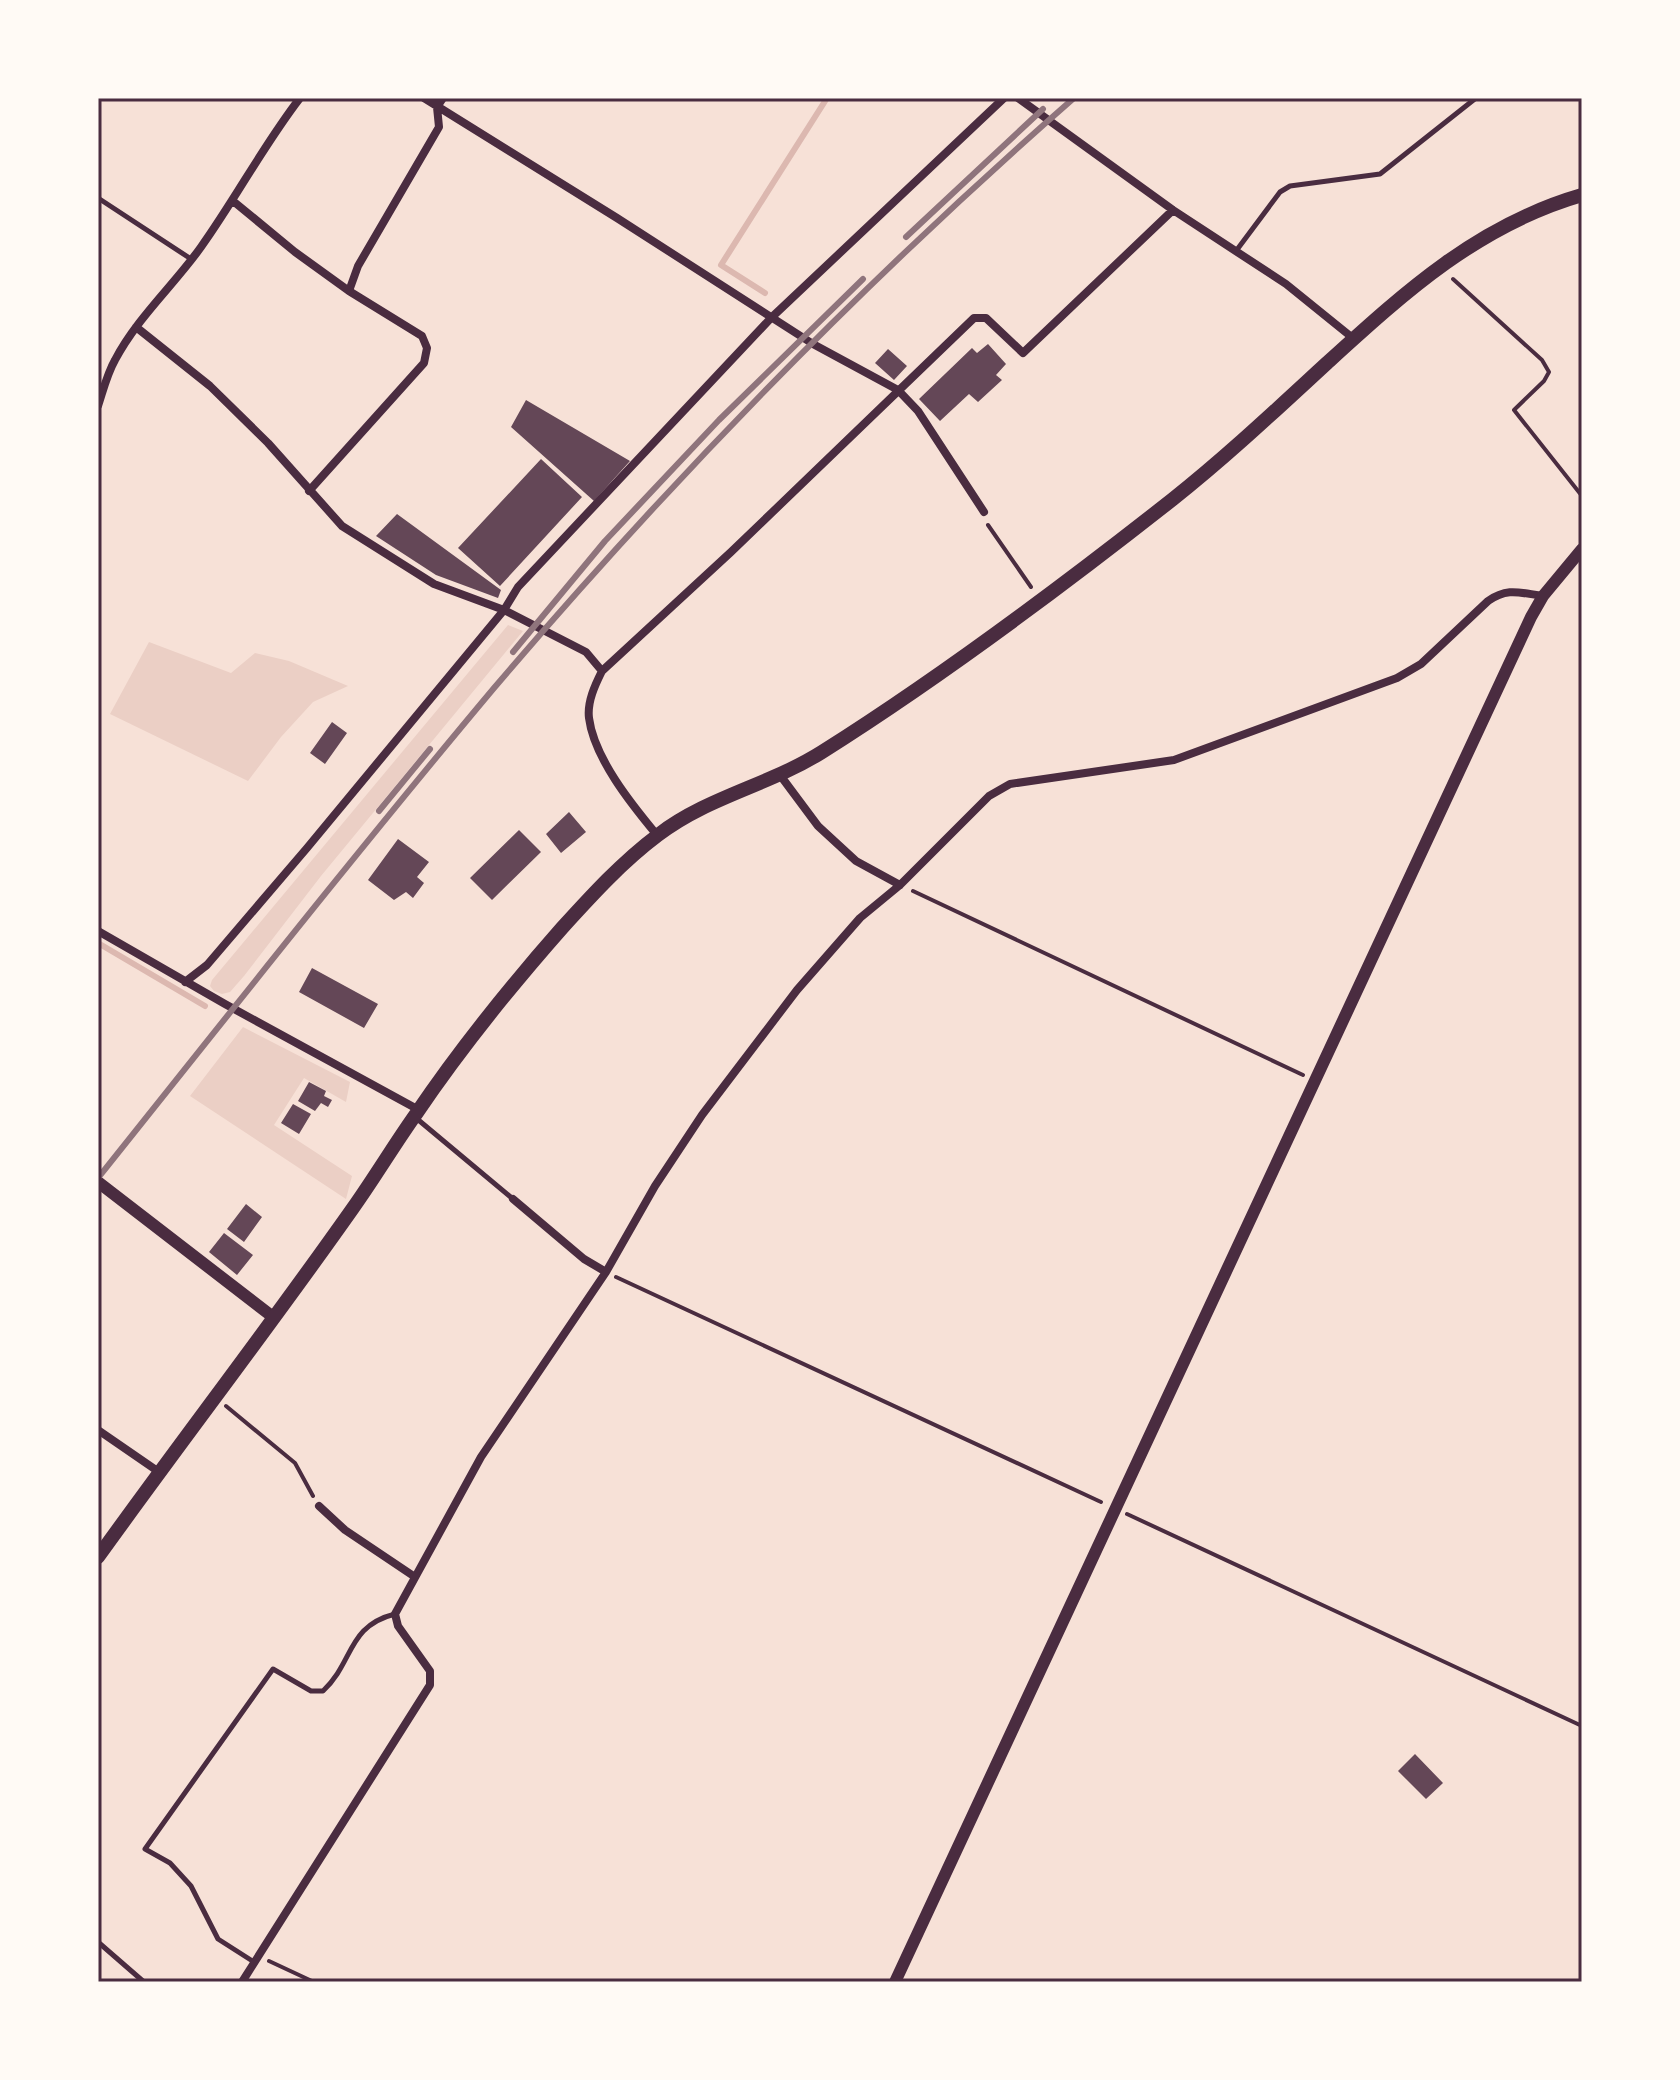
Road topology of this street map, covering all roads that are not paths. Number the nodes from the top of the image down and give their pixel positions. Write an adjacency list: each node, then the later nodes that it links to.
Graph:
1 (300, 98): 10 (street)
2 (424, 98): 7 (street)
3 (443, 98): 7 (street)
4 (1004, 98): 15 (street)
5 (1018, 98): 11 (street)
6 (1476, 98): 12 (lane)
7 (437, 107): 14 (street); 15 (street)
8 (1582, 195): 17 (main road)
9 (98, 198): 13 (lane)
10 (233, 201): 13 (street); 14 (street)
11 (1173, 210): 12 (street); 18 (street)
12 (1236, 251): 17 (street)
13 (191, 260): 16 (street)
14 (349, 291): 20 (street)
15 (771, 318): 18 (street); 24 (street)
16 (136, 327): 19 (street); 20 (street)
17 (1354, 339): 26 (main road)
18 (898, 390): 21 (street); 25 (street)
19 (98, 406)
20 (309, 491): 24 (street)
21 (984, 512)
22 (1582, 549): 23 (street)
23 (1543, 596): 28 (street); 46 (street)
24 (504, 610): 25 (street); 30 (street)
25 (602, 671): 27 (street)
26 (780, 775): 27 (main road); 28 (street)
27 (657, 835): 31 (main road)
28 (900, 885): 34 (street)
29 (98, 931): 30 (street)
30 (185, 982): 31 (street)
31 (416, 1113): 33 (lane); 35 (main road)
32 (98, 1182): 35 (street)
33 (513, 1199): 34 (street)
34 (606, 1272): 40 (street)
35 (273, 1317): 37 (main road)
36 (98, 1430): 37 (street)
37 (159, 1472): 39 (main road)
38 (319, 1506): 40 (street)
39 (98, 1557)
40 (415, 1577): 41 (street)
41 (395, 1614): 43 (street); 43 (lane)
42 (98, 1942): 44 (lane)
43 (256, 1959): 45 (street)
44 (144, 1982)
45 (242, 1982)
46 (895, 1982)

